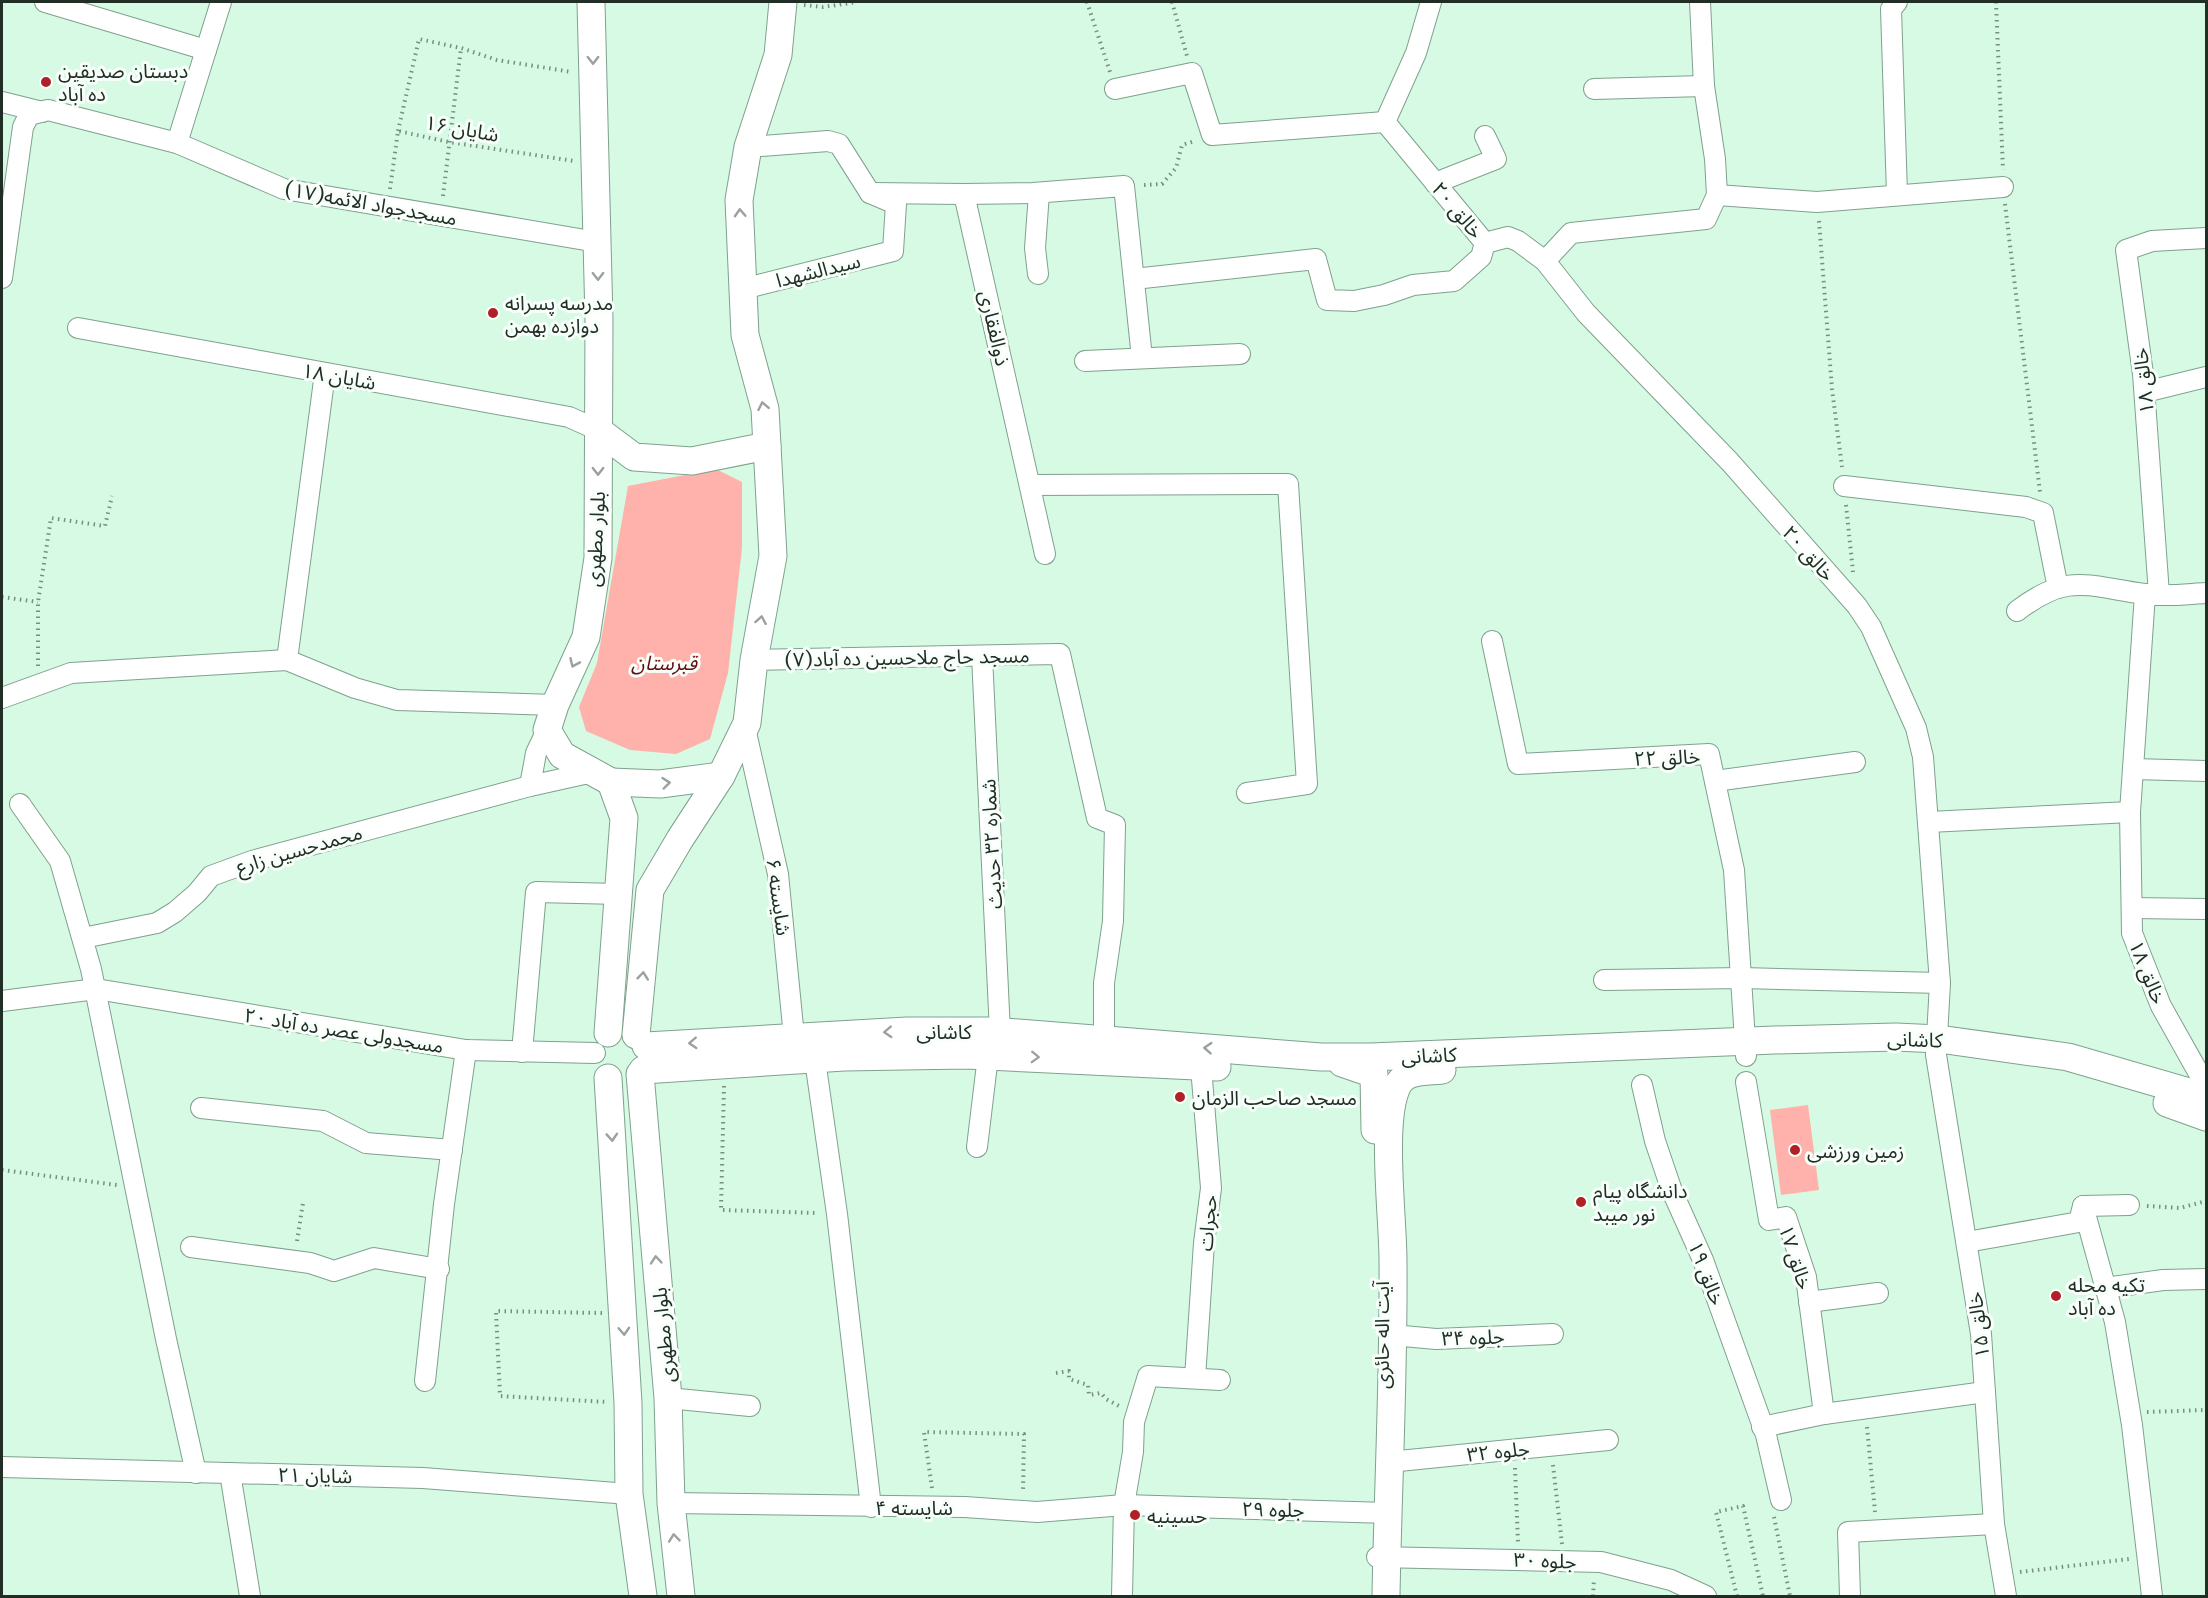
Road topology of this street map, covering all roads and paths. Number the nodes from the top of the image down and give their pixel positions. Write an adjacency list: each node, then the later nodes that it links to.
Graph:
1 (45, 2): 14 (street)
2 (221, 2): 14 (street)
3 (783, 2): 12 (path); 28 (street, بلوار مطهری)
4 (856, 2): 12 (path)
5 (1087, 2): 18 (path)
6 (1172, 2): 15 (path)
7 (1431, 2): 22 (street)
8 (1700, 2): 17 (street)
9 (1897, 2): 36 (street)
10 (1996, 2): 32 (path)
11 (592, 3): 16 (street, بلوار مطهری, one-way to 16)
12 (823, 4)
13 (461, 48): 16 (path); 23 (path); 26 (path)
14 (206, 50): 27 (street)
15 (1192, 73): 18 (street); 24 (street)
16 (593, 76): 29 (street, بلوار مطهری)
17 (1704, 86): 19 (street); 37 (street)
18 (1115, 89)
19 (1594, 89)
20 (2, 102): 21 (street, مسجدجواد الائمه(۱۷))
21 (45, 111): 27 (street, مسجدجواد الائمه(۱۷)); 46 (street)
22 (1385, 122): 24 (street); 30 (street, خالق ۲۰)
23 (399, 131): 26 (path, شایان ۱۶); 39 (path, شایان ۱۶)
24 (1212, 135): 31 (path)
25 (1485, 136): 30 (street)
26 (449, 142): 29 (path, شایان ۱۶); 40 (path)
27 (177, 143): 39 (street, مسجدجواد الائمه(۱۷))
28 (748, 147): 33 (street); 48 (street, بلوار مطهری, one-way to 28)
29 (595, 164): 42 (street, بلوار مطهری)
30 (1435, 183): 43 (street, خالق ۲۰)
31 (1124, 186): 34 (street); 47 (street)
32 (2003, 187): 36 (street); 61 (path)
33 (870, 193): 35 (street); 48 (street, سیدالشهدا)
34 (1039, 193): 35 (street); 45 (street)
35 (964, 194): 58 (street, ذوالفقاری)
36 (1897, 194): 38 (street)
37 (1717, 195): 38 (street); 44 (street)
38 (1817, 202): 59 (path, خالق ۲۰)
39 (387, 207): 40 (street, مسجدجواد الائمه(۱۷))
40 (440, 216): 42 (street, مسجدجواد الائمه(۱۷))
41 (2206, 238): 55 (street, خالق ۱۸)
42 (597, 242): 56 (street, بلوار مطهری, one-way to 56)
43 (1485, 243): 44 (street, خالق ۲۰); 47 (street)
44 (1545, 261): 68 (street, خالق ۲۰)
45 (1038, 274)
46 (2, 278)
47 (1134, 279): 51 (street)
48 (743, 290): 57 (street, بلوار مطهری, one-way to 48)
49 (78, 328): 53 (street, شایان ۱۸)
50 (1240, 354): 51 (street)
51 (1142, 358): 52 (street)
52 (1085, 361)
53 (325, 373): 56 (street, شایان ۱۸); 72 (street)
54 (2206, 377): 55 (street)
55 (2145, 392): 65 (street, خالق ۱۸)
56 (598, 430): 57 (street); 76 (street, بلوار مطهری, one-way to 76)
57 (767, 446): 73 (street, بلوار مطهری, one-way to 57)
58 (1031, 485): 62 (street, ذوالفقاری); 85 (street)
59 (1844, 486): 61 (street); 68 (path, خالق ۲۰)
60 (112, 496): 67 (path)
61 (2043, 513): 63 (street)
62 (1045, 554)
63 (2058, 588): 65 (street); 69 (street)
64 (2206, 593): 65 (street)
65 (2152, 594): 79 (street, خالق ۱۸)
66 (2, 597): 67 (path)
67 (38, 602): 74 (path)
68 (1857, 606): 88 (street, خالق ۲۰)
69 (2017, 611)
70 (1492, 641): 83 (street, خالق ۲۲)
71 (982, 656): 73 (street, مسجد حاج ملاحسین ده آباد(۷)); 98 (street, شماره ۳۲ حدیث); 100 (street, مسجد حاج ملاحسین ده آباد(۷))
72 (287, 660): 74 (street); 76 (street)
73 (754, 660): 77 (street, بلوار مطهری)
74 (38, 685): 75 (street)
75 (2, 698)
76 (551, 718): 82 (street); 84 (street)
77 (745, 728): 81 (street, بلوار مطهری); 99 (street, شایسته ۶)
78 (1855, 762): 83 (street)
79 (2133, 769): 80 (street); 87 (street, خالق ۱۸)
80 (2206, 771)
81 (721, 776): 82 (street, one-way to 81); 105 (street, بلوار مطهری, one-way to 81)
82 (602, 777): 84 (street, محمدحسین زارع); 89 (street)
83 (1715, 781): 93 (street, خالق ۲۲)
84 (530, 786): 92 (street, محمدحسین زارع)
85 (1247, 793)
86 (20, 804): 92 (street)
87 (2130, 812): 88 (street); 90 (street, خالق ۱۸)
88 (1929, 822): 95 (street, خالق ۲۰)
89 (619, 894): 101 (street); 104 (street)
90 (2132, 908): 91 (street); 117 (street, خالق ۱۸)
91 (2206, 909)
92 (83, 938): 96 (street)
93 (1742, 978): 94 (street); 95 (street); 110 (street, خالق ۲۲)
94 (1604, 980)
95 (1940, 983): 102 (street, خالق ۲۰)
96 (96, 989): 97 (street, مسجدولی عصر ده آباد ۲۰); 103 (street, مسجدولی عصر ده آباد ۲۰); 125 (street)
97 (2, 1001)
98 (1000, 1032): 99 (street, کاشانی, one-way to 99); 100 (street, کاشانی)
99 (794, 1037): 105 (street, کاشانی, one-way to 105); 109 (street)
100 (1104, 1041): 108 (street, کاشانی, one-way to 100)
101 (602, 1043): 104 (street, مسجدولی عصر ده آباد ۲۰); 105 (street); 115 (street)
102 (1938, 1047): 110 (street, کاشانی); 118 (street, کاشانی); 120 (street, کاشانی); 131 (street, خالق ۱۵)
103 (466, 1050): 104 (street, مسجدولی عصر ده آباد ۲۰); 123 (street)
104 (522, 1052)
105 (641, 1056): 111 (street, کاشانی); 115 (street); 147 (street, بلوار مطهری, one-way to 105)
106 (988, 1056): 109 (street, کاشانی); 112 (street, کاشانی, one-way to 112); 122 (street)
107 (1443, 1056): 108 (street, کاشانی); 110 (street, کاشانی); 113 (street)
108 (1321, 1057): 114 (street)
109 (815, 1060): 111 (street, کاشانی); 130 (street)
110 (1746, 1060): 113 (street, کاشانی); 138 (street, خالق ۱۷)
111 (724, 1065): 130 (path)
112 (1202, 1067): 114 (street, کاشانی); 143 (street, حجرات)
113 (1412, 1072): 114 (street, کاشانی); 121 (street, کاشانی)
114 (1374, 1074): 171 (street, آیت اله حائری)
115 (608, 1078): 139 (street, بلوار مطهری, one-way to 139)
116 (1642, 1085): 155 (street, خالق ۱۹)
117 (2206, 1086)
118 (2206, 1097)
119 (201, 1108): 123 (street)
120 (2206, 1116)
121 (1389, 1128): 141 (street, آیت اله حائری)
122 (977, 1147)
123 (452, 1150): 134 (street)
124 (2, 1170): 125 (path)
125 (135, 1187): 161 (street)
126 (2206, 1201): 128 (path)
127 (303, 1203): 133 (path)
128 (2129, 1205): 129 (street)
129 (2083, 1206): 131 (street); 136 (street)
130 (837, 1214): 167 (street)
131 (1967, 1242): 146 (street, خالق ۱۵)
132 (191, 1247): 133 (street)
133 (294, 1261): 134 (street)
134 (439, 1269): 145 (street)
135 (2206, 1279): 136 (street)
136 (2105, 1288): 153 (street)
137 (1878, 1293): 138 (street)
138 (1809, 1302): 154 (street, خالق ۱۷)
139 (623, 1314): 148 (street, بلوار مطهری, one-way to 148); 148 (path)
140 (1553, 1334): 141 (street, جلوه ۳۴)
141 (1392, 1335): 159 (street, آیت اله حائری)
142 (1056, 1373): 152 (path)
143 (1195, 1378): 144 (street); 152 (street)
144 (1220, 1380)
145 (425, 1381)
146 (1985, 1392): 150 (street); 172 (street, خالق ۱۵)
147 (668, 1398): 149 (street); 165 (street, بلوار مطهری)
148 (628, 1403): 163 (street, بلوار مطهری)
149 (750, 1406)
150 (1865, 1408): 154 (street); 173 (path)
151 (2206, 1410): 153 (path)
152 (1137, 1412): 166 (street)
153 (2130, 1413): 175 (street)
154 (1824, 1414): 155 (street)
155 (1764, 1431): 164 (street, خالق ۱۹)
156 (1608, 1440): 157 (street, جلوه ۳۲)
157 (1551, 1446): 158 (street, جلوه ۳۲); 177 (path)
158 (1515, 1450): 159 (street, جلوه ۳۲); 176 (path)
159 (1389, 1462): 171 (street, آیت اله حائری)
160 (2, 1467): 161 (street, شایان ۲۱)
161 (196, 1473): 162 (street, شایان ۲۱)
162 (230, 1473): 163 (street, شایان ۲۱); 179 (street)
163 (629, 1494): 180 (street, بلوار مطهری)
164 (1780, 1500): 188 (path)
165 (671, 1503): 167 (street, شایسته ۴); 181 (street, بلوار مطهری, one-way to 165)
166 (1124, 1505): 169 (street, شایسته ۴); 170 (street, شایسته ۴); 182 (street)
167 (871, 1507): 168 (street, شایسته ۴)
168 (935, 1507): 170 (street, شایسته ۴); 170 (path)
169 (1158, 1507): 171 (street, جلوه ۲۹)
170 (1022, 1510)
171 (1383, 1514): 174 (street, آیت اله حائری)
172 (1994, 1524): 173 (street); 178 (street, خالق ۱۵)
173 (1877, 1532): 189 (street)
174 (1382, 1556): 176 (street, جلوه ۳۰); 183 (street, آیت اله حائری); 184 (street, آیت اله حائری)
175 (2148, 1557): 178 (path); 191 (street)
176 (1518, 1560): 177 (street, جلوه ۳۰)
177 (1564, 1561): 185 (street, جلوه ۳۰)
178 (2001, 1574): 190 (street, خالق ۱۵)
179 (250, 1596)
180 (643, 1596)
181 (681, 1596)
182 (1122, 1596)
183 (1376, 1596)
184 (1386, 1596)
185 (1706, 1596)
186 (1737, 1596): 187 (path)
187 (1763, 1596)
188 (1790, 1596)
189 (1850, 1596)
190 (2006, 1596)
191 (2152, 1596)

